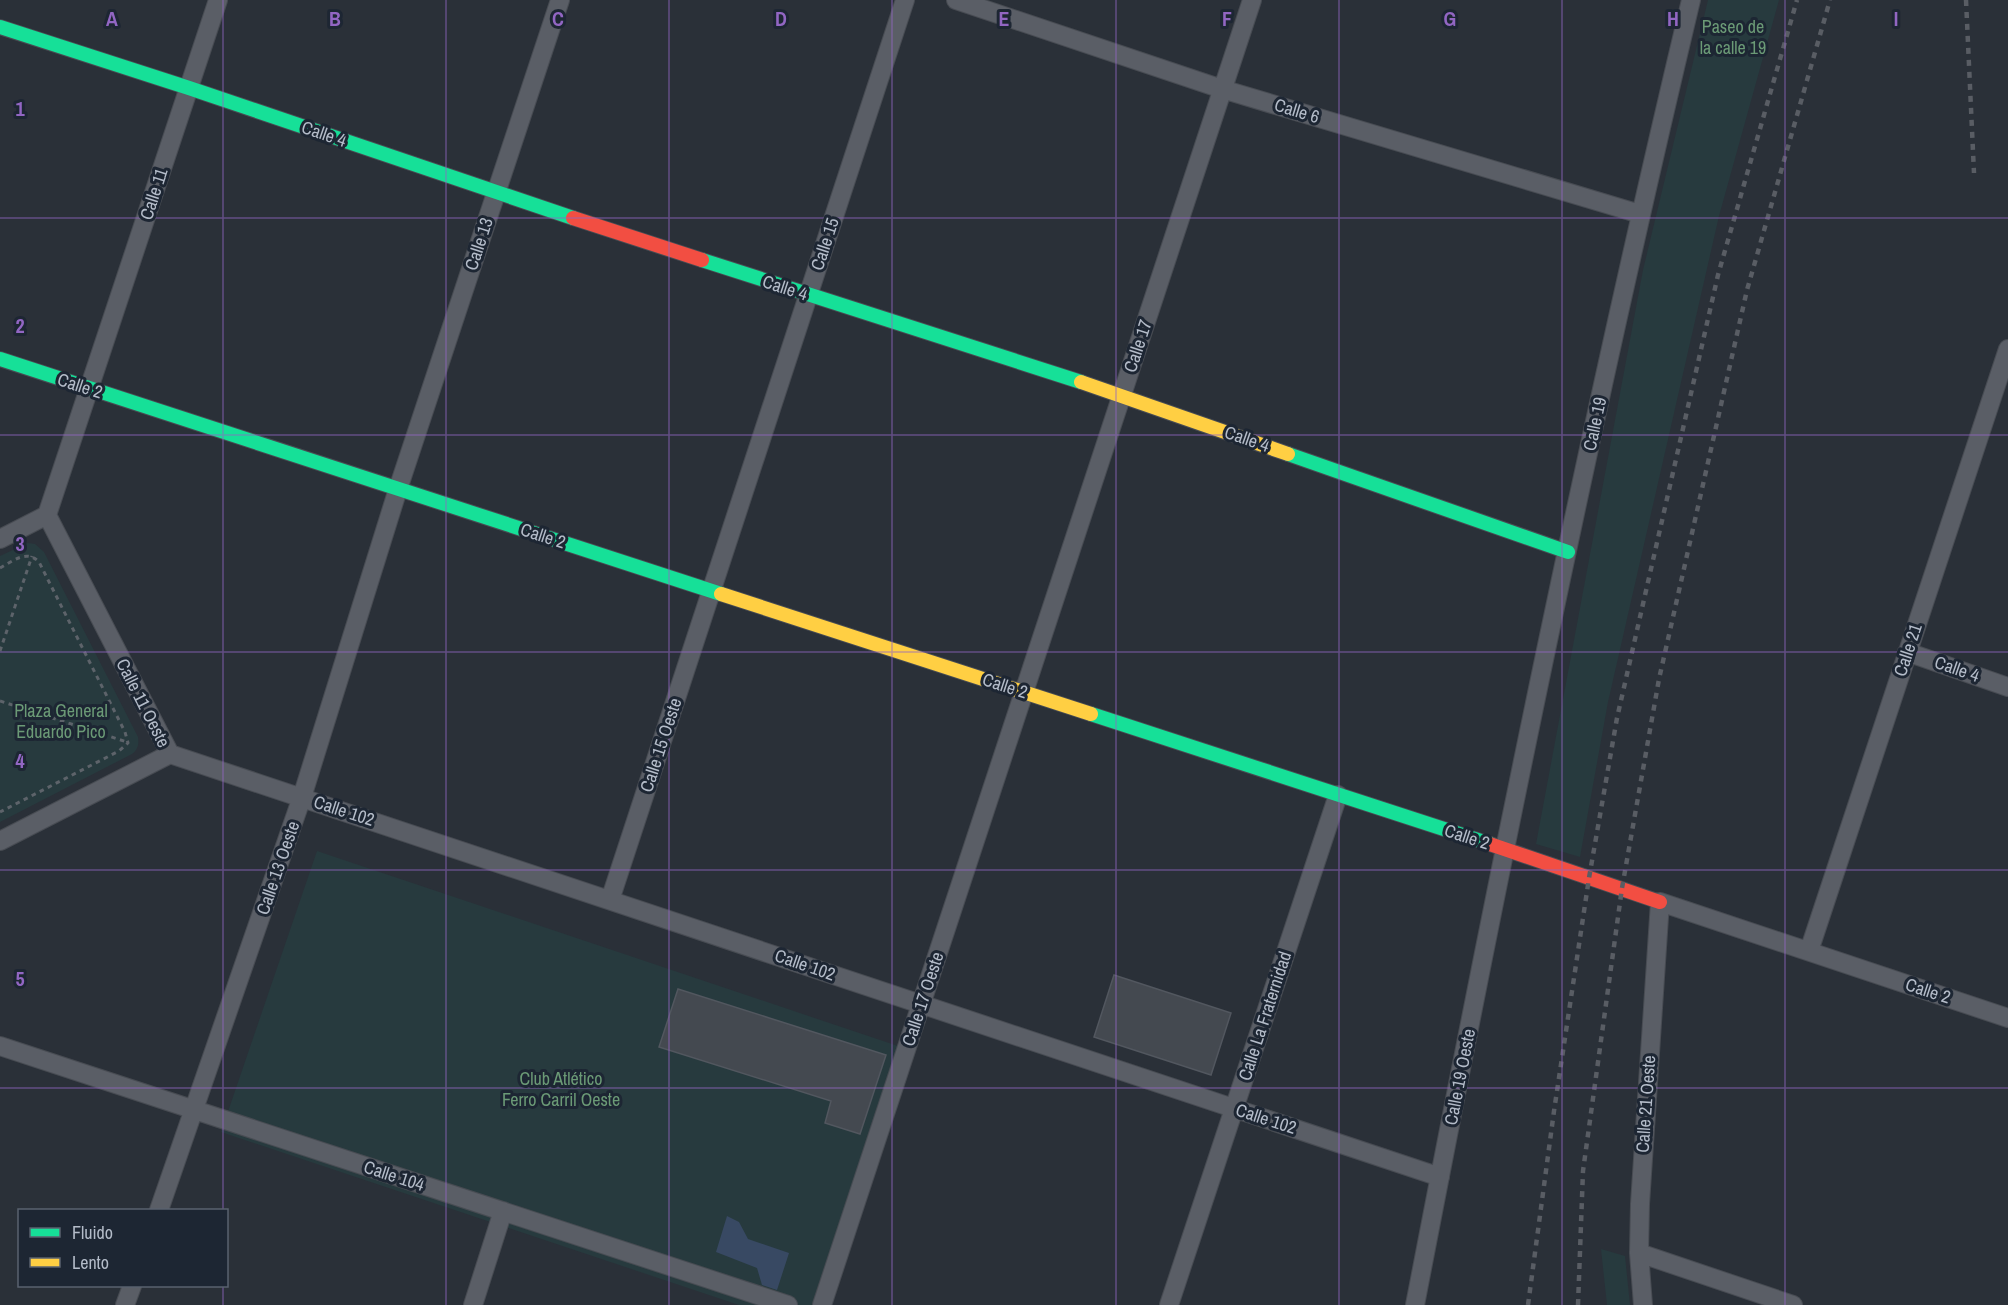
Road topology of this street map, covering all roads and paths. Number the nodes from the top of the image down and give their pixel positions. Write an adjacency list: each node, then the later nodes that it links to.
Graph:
1 (218, 0): 8 (street, Calle 11)
2 (560, 0): 10 (street, Calle 13)
3 (905, 0): 12 (street, Calle 15)
4 (956, 0): 9 (street, Calle 6)
5 (1252, 0): 9 (street, Calle 17)
6 (1691, 0): 11 (street, Calle 19)
7 (0, 27): 8 (street, Calle 4)
8 (189, 88): 10 (street, Calle 4); 15 (street, Calle 11)
9 (1222, 89): 11 (street, Calle 6); 16 (street, Calle 17)
10 (496, 193): 12 (street, Calle 4); 17 (street, Calle 13)
11 (1640, 214): 20 (street, Calle 19)
12 (808, 295): 16 (street, Calle 4); 23 (street, Calle 15)
13 (2008, 349): 25 (street, Calle 21)
14 (0, 359): 15 (street, Calle 2)
15 (90, 389): 17 (street, Calle 2); 18 (street)
16 (1121, 395): 20 (street, Calle 4); 27 (street, Calle 17)
17 (398, 489): 23 (street, Calle 2); 32 (street, Calle 13 Oeste)
18 (47, 515): 19 (street); 30 (street, Calle 11 Oeste)
19 (0, 539)
20 (1568, 552): 35 (street, Calle 19)
21 (32, 556): 22 (path); 24 (path); 29 (path)
22 (0, 568)
23 (711, 591): 27 (street, Calle 2); 36 (street, Calle 15 Oeste)
24 (0, 651)
25 (1907, 652): 26 (street, Calle 4); 38 (street, Calle 21)
26 (2008, 687)
27 (1024, 692): 31 (street, Calle 2); 39 (street, Calle 17 Oeste)
28 (0, 701): 29 (path)
29 (128, 743): 33 (path)
30 (170, 754): 32 (street, Calle 102); 34 (street, Calle 11 Oeste)
31 (1338, 795): 35 (street, Calle 2); 42 (street, Calle La Fraternidad)
32 (302, 797): 36 (street, Calle 102); 43 (street, Calle 13 Oeste)
33 (0, 812)
34 (0, 841)
35 (1505, 849): 37 (street, Calle 2); 44 (street, Calle 19 Oeste)
36 (610, 900): 39 (street, Calle 102)
37 (1660, 902): 38 (street, Calle 2); 47 (street, Calle 21 Oeste)
38 (1809, 951): 40 (street, Calle 2)
39 (921, 1004): 42 (street, Calle 102); 52 (street, Calle 17 Oeste)
40 (2008, 1018)
41 (0, 1046): 43 (street, Calle 104)
42 (1234, 1109): 44 (street, Calle 102); 53 (street, Calle La Fraternidad)
43 (195, 1110): 45 (street, Calle 13 Oeste); 46 (street, Calle 104)
44 (1440, 1177): 54 (street, Calle 19 Oeste)
45 (159, 1209)
46 (504, 1211): 50 (street); 51 (street, Calle 104)
47 (1639, 1253): 55 (street, Calle 21 Oeste); 56 (street)
48 (132, 1287): 49 (street)
49 (125, 1305)
50 (473, 1305)
51 (788, 1305)
52 (822, 1305)
53 (1169, 1305)
54 (1415, 1305)
55 (1643, 1305)
56 (1793, 1305)

